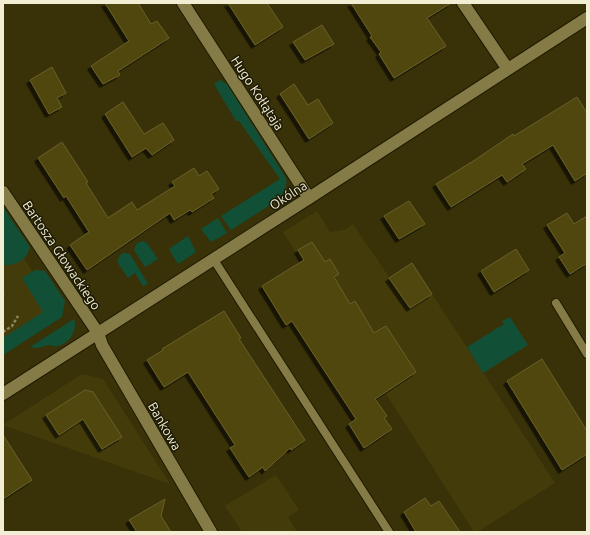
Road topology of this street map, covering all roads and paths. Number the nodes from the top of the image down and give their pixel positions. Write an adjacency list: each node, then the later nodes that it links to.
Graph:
1 (183, 3): 6 (street, Hugo Kołłątaja)
2 (463, 3): 4 (street)
3 (587, 18): 4 (street, Okólna)
4 (508, 68): 6 (street, Okólna)
5 (3, 192): 11 (street, Bartosza Głowackiego)
6 (309, 198): 7 (street, Okólna)
7 (214, 260): 11 (street, Okólna); 15 (lane)
8 (556, 304): 12 (lane)
9 (18, 316): 10 (path)
10 (3, 332)
11 (98, 333): 13 (street, Okólna); 14 (street, Bankowa)
12 (587, 354)
13 (3, 394)
14 (211, 532)
15 (389, 532)

